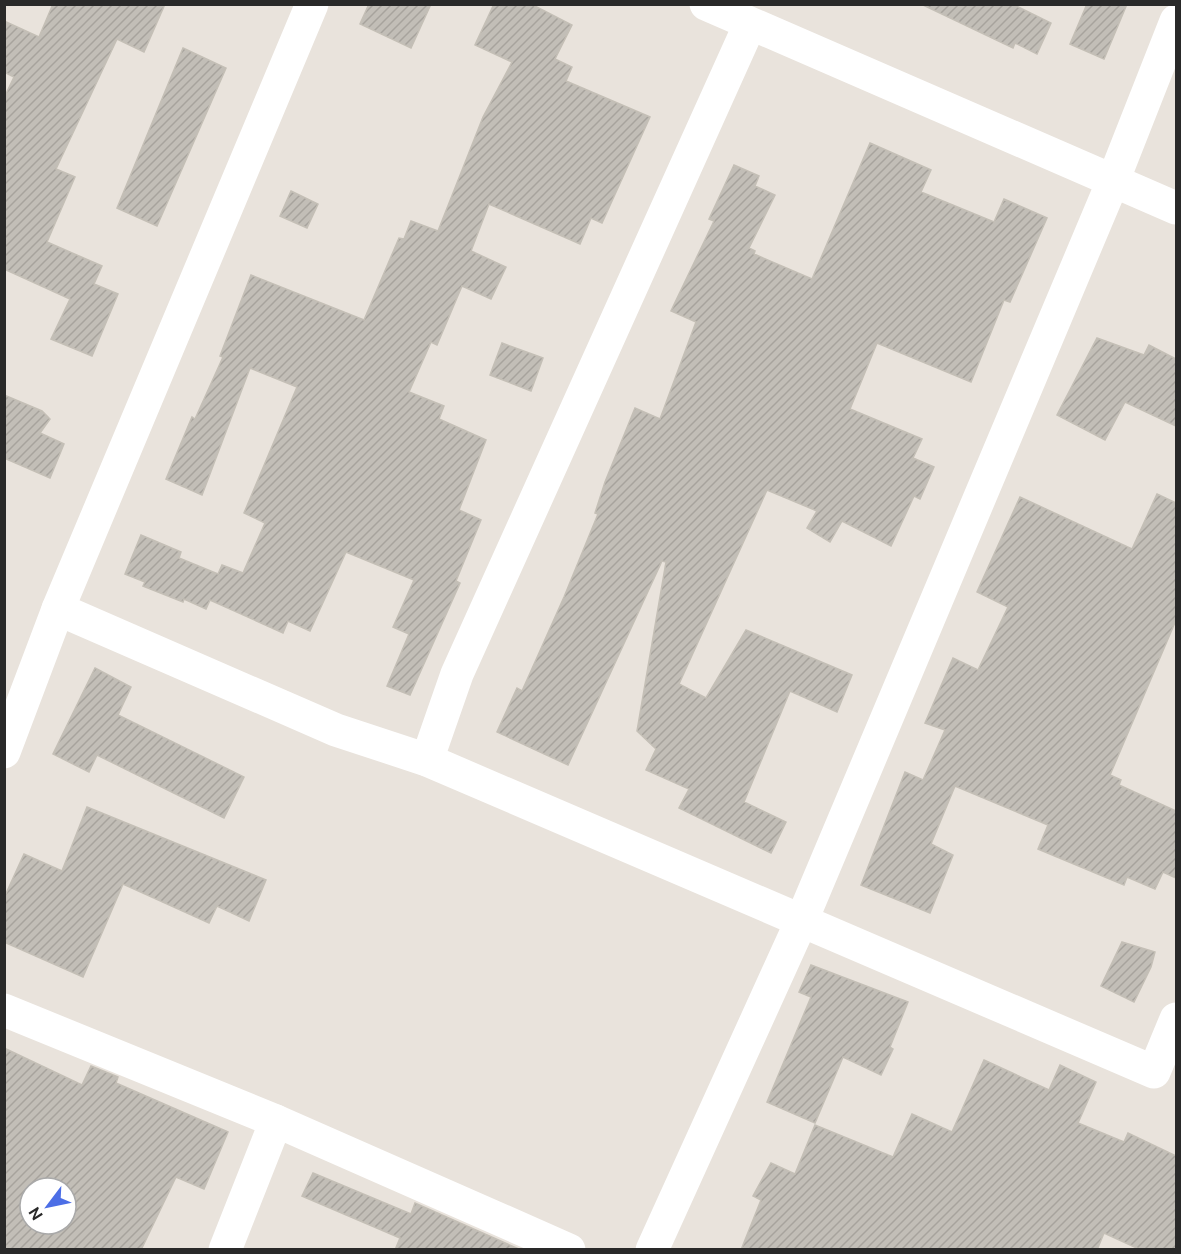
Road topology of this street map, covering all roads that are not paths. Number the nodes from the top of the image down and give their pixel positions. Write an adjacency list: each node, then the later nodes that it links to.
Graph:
1 (312, 4): 7 (street)
2 (706, 4): 4 (street)
3 (1176, 21): 5 (street)
4 (750, 24): 5 (street); 9 (street)
5 (1113, 181): 6 (street); 10 (street)
6 (1176, 208)
7 (58, 609): 8 (street); 9 (street)
8 (4, 752)
9 (426, 760): 10 (street)
10 (801, 922): 12 (street); 16 (street)
11 (4, 1010): 13 (street)
12 (1176, 1019)
13 (276, 1121): 14 (street); 15 (street)
14 (225, 1250)
15 (569, 1250)
16 (652, 1250)

